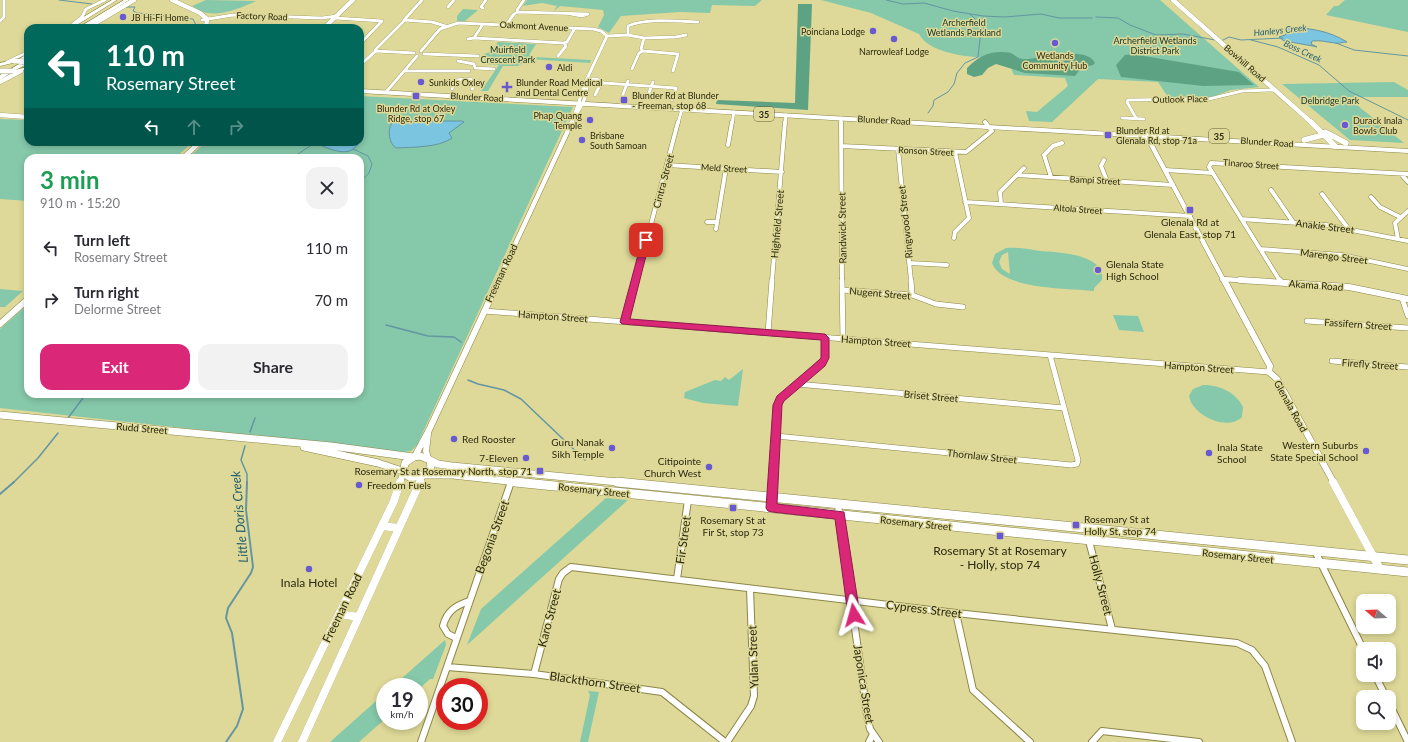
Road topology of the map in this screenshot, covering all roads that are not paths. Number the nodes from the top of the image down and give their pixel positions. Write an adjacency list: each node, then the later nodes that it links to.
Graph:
1 (4, 0): 23 (street)
2 (106, 0): 25 (street)
3 (115, 0): 26 (highway)
4 (119, 0): 27 (highway)
5 (127, 0): 28 (highway)
6 (134, 0): 29 (main road)
7 (168, 0): 21 (main road)
8 (172, 0): 21 (main road)
9 (353, 0): 20 (main road)
10 (422, 0): 22 (street)
11 (454, 0): 16 (street)
12 (486, 0): 15 (street)
13 (524, 0): 17 (street)
14 (1173, 0): 73 (main road, Bowhill Road)
15 (483, 8)
16 (442, 9)
17 (518, 12): 18 (street); 34 (street)
18 (571, 14)
19 (322, 18): 20 (street, Factory Road); 20 (street, Factory Road); 21 (street, Factory Road)
20 (335, 18): 32 (main road); 43 (street, Factory Road)
21 (205, 20): 30 (main road); 31 (main road)
22 (405, 20): 35 (street); 45 (street)
23 (0, 21)
24 (698, 22): 37 (street)
25 (74, 24)
26 (75, 24)
27 (80, 24)
28 (88, 24)
29 (94, 24)
30 (204, 24)
31 (206, 24)
32 (328, 24)
33 (483, 24): 34 (street, Oakmont Avenue); 35 (street, Oakmont Avenue); 40 (street)
34 (506, 25): 36 (street, Oakmont Avenue)
35 (445, 26): 47 (street)
36 (575, 28): 38 (street, Oakmont Avenue); 44 (street)
37 (628, 35): 38 (street); 41 (street)
38 (607, 36): 64 (street)
39 (686, 36): 41 (street)
40 (474, 38): 42 (street); 44 (street)
41 (644, 38): 46 (street)
42 (468, 39)
43 (364, 40)
44 (564, 43): 51 (street)
45 (376, 51): 49 (street); 52 (street)
46 (643, 51): 58 (street); 61 (street)
47 (423, 52): 49 (street); 50 (street)
48 (24, 54): 54 (street)
49 (416, 54): 59 (street)
50 (478, 56)
51 (558, 56)
52 (364, 61)
53 (458, 61): 56 (street)
54 (3, 63): 55 (main road)
55 (24, 65): 62 (highway); 65 (main road)
56 (475, 68): 57 (street); 60 (street)
57 (494, 69)
58 (632, 69)
59 (404, 71): 60 (street); 75 (street)
60 (469, 71): 63 (street)
61 (673, 71)
62 (5, 72)
63 (468, 79): 71 (street); 72 (street)
64 (587, 80): 67 (street); 80 (street)
65 (0, 82)
66 (653, 82): 69 (street)
67 (604, 83): 68 (street); 76 (street)
68 (628, 83): 69 (street); 77 (street)
69 (651, 86): 78 (street); 79 (street)
70 (364, 88): 75 (main road, Blunder Road / 35)
71 (452, 89)
72 (472, 89)
73 (1276, 90): 88 (street, Outlook Place); 92 (main road, Bowhill Road)
74 (364, 91): 75 (main road, Blunder Road / 35)
75 (388, 91): 80 (main road, Blunder Road / 35)
76 (595, 95)
77 (622, 97)
78 (647, 98)
79 (672, 100)
80 (581, 101): 81 (main road, Blunder Road / 35); 90 (main road, Blunder Road / 35); 148 (street, Freeman Road)
81 (682, 109): 82 (main road, Blunder Road / 35); 106 (street, Cintra Street)
82 (734, 112): 84 (main road, Blunder Road / 35); 97 (street)
83 (0, 115): 85 (main road)
84 (786, 115): 86 (main road, Blunder Road / 35); 110 (street, Highfield Street)
85 (24, 117)
86 (841, 118): 90 (main road, Blunder Road / 35); 99 (street, Randwick Street)
87 (1122, 118): 88 (street)
88 (1136, 118): 89 (street)
89 (1144, 119)
90 (987, 124): 91 (main road, Blunder Road / 35); 103 (street, Ronson Street)
91 (1145, 133): 93 (main road, Blunder Road / 35); 96 (main road, Blunder Road / 35); 109 (street, Glenala Road)
92 (1324, 134): 93 (main road); 95 (main road); 96 (main road, Bowhill Road)
93 (1304, 140): 96 (main road, Blunder Road / 35)
94 (1062, 143): 115 (street)
95 (1346, 143): 96 (main road, Blunder Road / 35); 100 (main road, Blunder Road / 35)
96 (1333, 144): 102 (main road, Blunder Road / 35)
97 (728, 145)
98 (196, 146): 104 (street)
99 (841, 146): 101 (street, Ronson Street); 142 (street, Randwick Street)
100 (1408, 146)
101 (898, 149): 103 (street, Ronson Street); 137 (street, Ringwood Street)
102 (1408, 151)
103 (955, 152): 122 (street)
104 (187, 154)
105 (1104, 160): 116 (street)
106 (667, 165): 107 (street, Meld Street); 151 (street, Cintra Street)
107 (726, 168): 110 (street, Meld Street); 129 (street)
108 (1024, 168): 114 (street)
109 (1165, 170): 111 (street); 118 (street, Glenala Road)
110 (782, 172): 154 (street, Highfield Street)
111 (1213, 173): 112 (street, Tinaroo Street); 127 (street, Tinaroo Street)
112 (1401, 174): 113 (street, Tinaroo Street); 117 (street)
113 (1408, 174)
114 (1017, 175): 115 (street, Bampi Street); 123 (street)
115 (1051, 177): 116 (street, Bampi Street)
116 (1107, 181): 118 (street, Bampi Street)
117 (1408, 182)
118 (1173, 185): 125 (street, Glenala Road)
119 (1271, 190): 130 (street)
120 (1322, 194): 131 (street)
121 (1371, 197): 126 (street)
122 (965, 202): 123 (street, Altola Street); 133 (street)
123 (1001, 204): 125 (street, Altola Street)
124 (1408, 211): 126 (street)
125 (1190, 216): 140 (street, Glenala Road)
126 (1400, 218): 134 (street)
127 (1242, 219): 130 (street, Anakie Street); 136 (street, Tinaroo Street)
128 (707, 222): 129 (street)
129 (717, 222): 132 (street)
130 (1293, 222): 131 (street, Anakie Street)
131 (1348, 228): 134 (street, Anakie Street)
132 (716, 229)
133 (954, 238)
134 (1398, 239): 135 (street, Anakie Street)
135 (1408, 241)
136 (1260, 249): 139 (street, Marengo Street); 141 (street, Tinaroo Street)
137 (909, 263): 138 (street); 143 (street, Ringwood Street)
138 (947, 265)
139 (1408, 269)
140 (1224, 279): 141 (street, Akama Road); 160 (street, Glenala Road)
141 (1280, 282): 144 (street, Akama Road)
142 (842, 290): 143 (street, Nugent Street); 156 (street, Randwick Street)
143 (912, 295): 147 (street, Nugent Street)
144 (1402, 298): 145 (street, Akama Road); 149 (street)
145 (1408, 299)
146 (24, 303): 152 (street)
147 (963, 306)
148 (484, 311): 151 (street, Hampton Street); 164 (street, Freeman Road)
149 (1408, 316)
150 (1307, 321): 153 (street, Fassifern Street)
151 (625, 322): 154 (street, Hampton Street)
152 (0, 324)
153 (1408, 328)
154 (768, 333): 155 (street, Hampton Street)
155 (825, 338): 156 (street, Hampton Street); 161 (street)
156 (843, 339): 157 (street, Hampton Street)
157 (1050, 355): 160 (street, Hampton Street); 162 (street, Thornlaw Street)
158 (1332, 361): 159 (street, Firefly Street)
159 (1408, 367)
160 (1269, 372): 184 (street, Glenala Road)
161 (797, 384): 162 (street, Briset Street); 165 (street)
162 (1064, 408): 165 (street, Thornlaw Street)
163 (0, 415): 166 (main road, Rudd Street)
164 (428, 431): 167 (street, Freeman Road); 168 (street, Freeman Road)
165 (776, 436): 175 (street)
166 (285, 442): 167 (main road, Rudd Street); 169 (main road, Rudd Street)
167 (414, 456): 168 (main road); 169 (main road)
168 (429, 458): 170 (main road, Rosemary Street); 171 (main road)
169 (403, 472): 171 (main road); 180 (street, Freeman Road)
170 (515, 472): 172 (street, Begonia Street); 173 (main road, Rosemary Street)
171 (423, 475): 172 (main road, Rosemary Street); 181 (street, Freeman Road)
172 (512, 482): 174 (main road, Rosemary Street); 193 (street, Begonia Street)
173 (626, 484): 174 (main road); 175 (main road, Rosemary Street)
174 (623, 493): 176 (main road, Rosemary Street)
175 (772, 498): 177 (main road, Rosemary Street); 178 (street)
176 (688, 500): 178 (main road, Rosemary Street); 190 (street, Fir Street)
177 (838, 506): 179 (street, Japonica Street); 183 (main road, Rosemary Street)
178 (772, 508): 179 (main road, Rosemary Street)
179 (840, 515): 182 (main road, Rosemary Street); 192 (street, Japonica Street)
180 (382, 526): 181 (street); 195 (street, Freeman Road)
181 (399, 528): 196 (street, Freeman Road)
182 (1089, 541): 186 (main road, Rosemary Street); 197 (street, Holly Street)
183 (1315, 552): 184 (main road, Rosemary Street); 186 (street)
184 (1373, 557): 185 (main road, Rosemary Street); 188 (street, Glenala Road)
185 (1408, 560)
186 (1322, 564): 188 (main road, Rosemary Street); 199 (street)
187 (571, 567): 190 (street, Cypress Street); 201 (street, Karo Street)
188 (1380, 570): 189 (main road, Rosemary Street)
189 (1408, 572)
190 (677, 579): 191 (street, Cypress Street)
191 (750, 589): 192 (street, Cypress Street); 207 (street, Yulan Street)
192 (852, 600): 194 (street, Cypress Street); 203 (street, Japonica Street)
193 (469, 601): 198 (street, Begonia Street); 198 (street)
194 (956, 613): 197 (street, Cypress Street); 210 (street)
195 (339, 614): 196 (street); 204 (street, Freeman Road)
196 (359, 617): 205 (street, Freeman Road)
197 (1112, 629): 213 (street, Cypress Street)
198 (456, 638): 200 (street, Begonia Street)
199 (1360, 642)
200 (447, 667): 201 (street, Blackthorn Street); 206 (street, Begonia Street)
201 (534, 674): 207 (street, Blackthorn Street)
202 (1396, 717): 214 (street)
203 (873, 734): 208 (street); 209 (street, Japonica Street)
204 (277, 742)
205 (302, 742)
206 (421, 742)
207 (726, 742)
208 (869, 742)
209 (879, 742)
210 (1030, 742)
211 (1092, 742): 212 (street)
212 (1199, 742)
213 (1292, 742)
214 (1408, 742)

